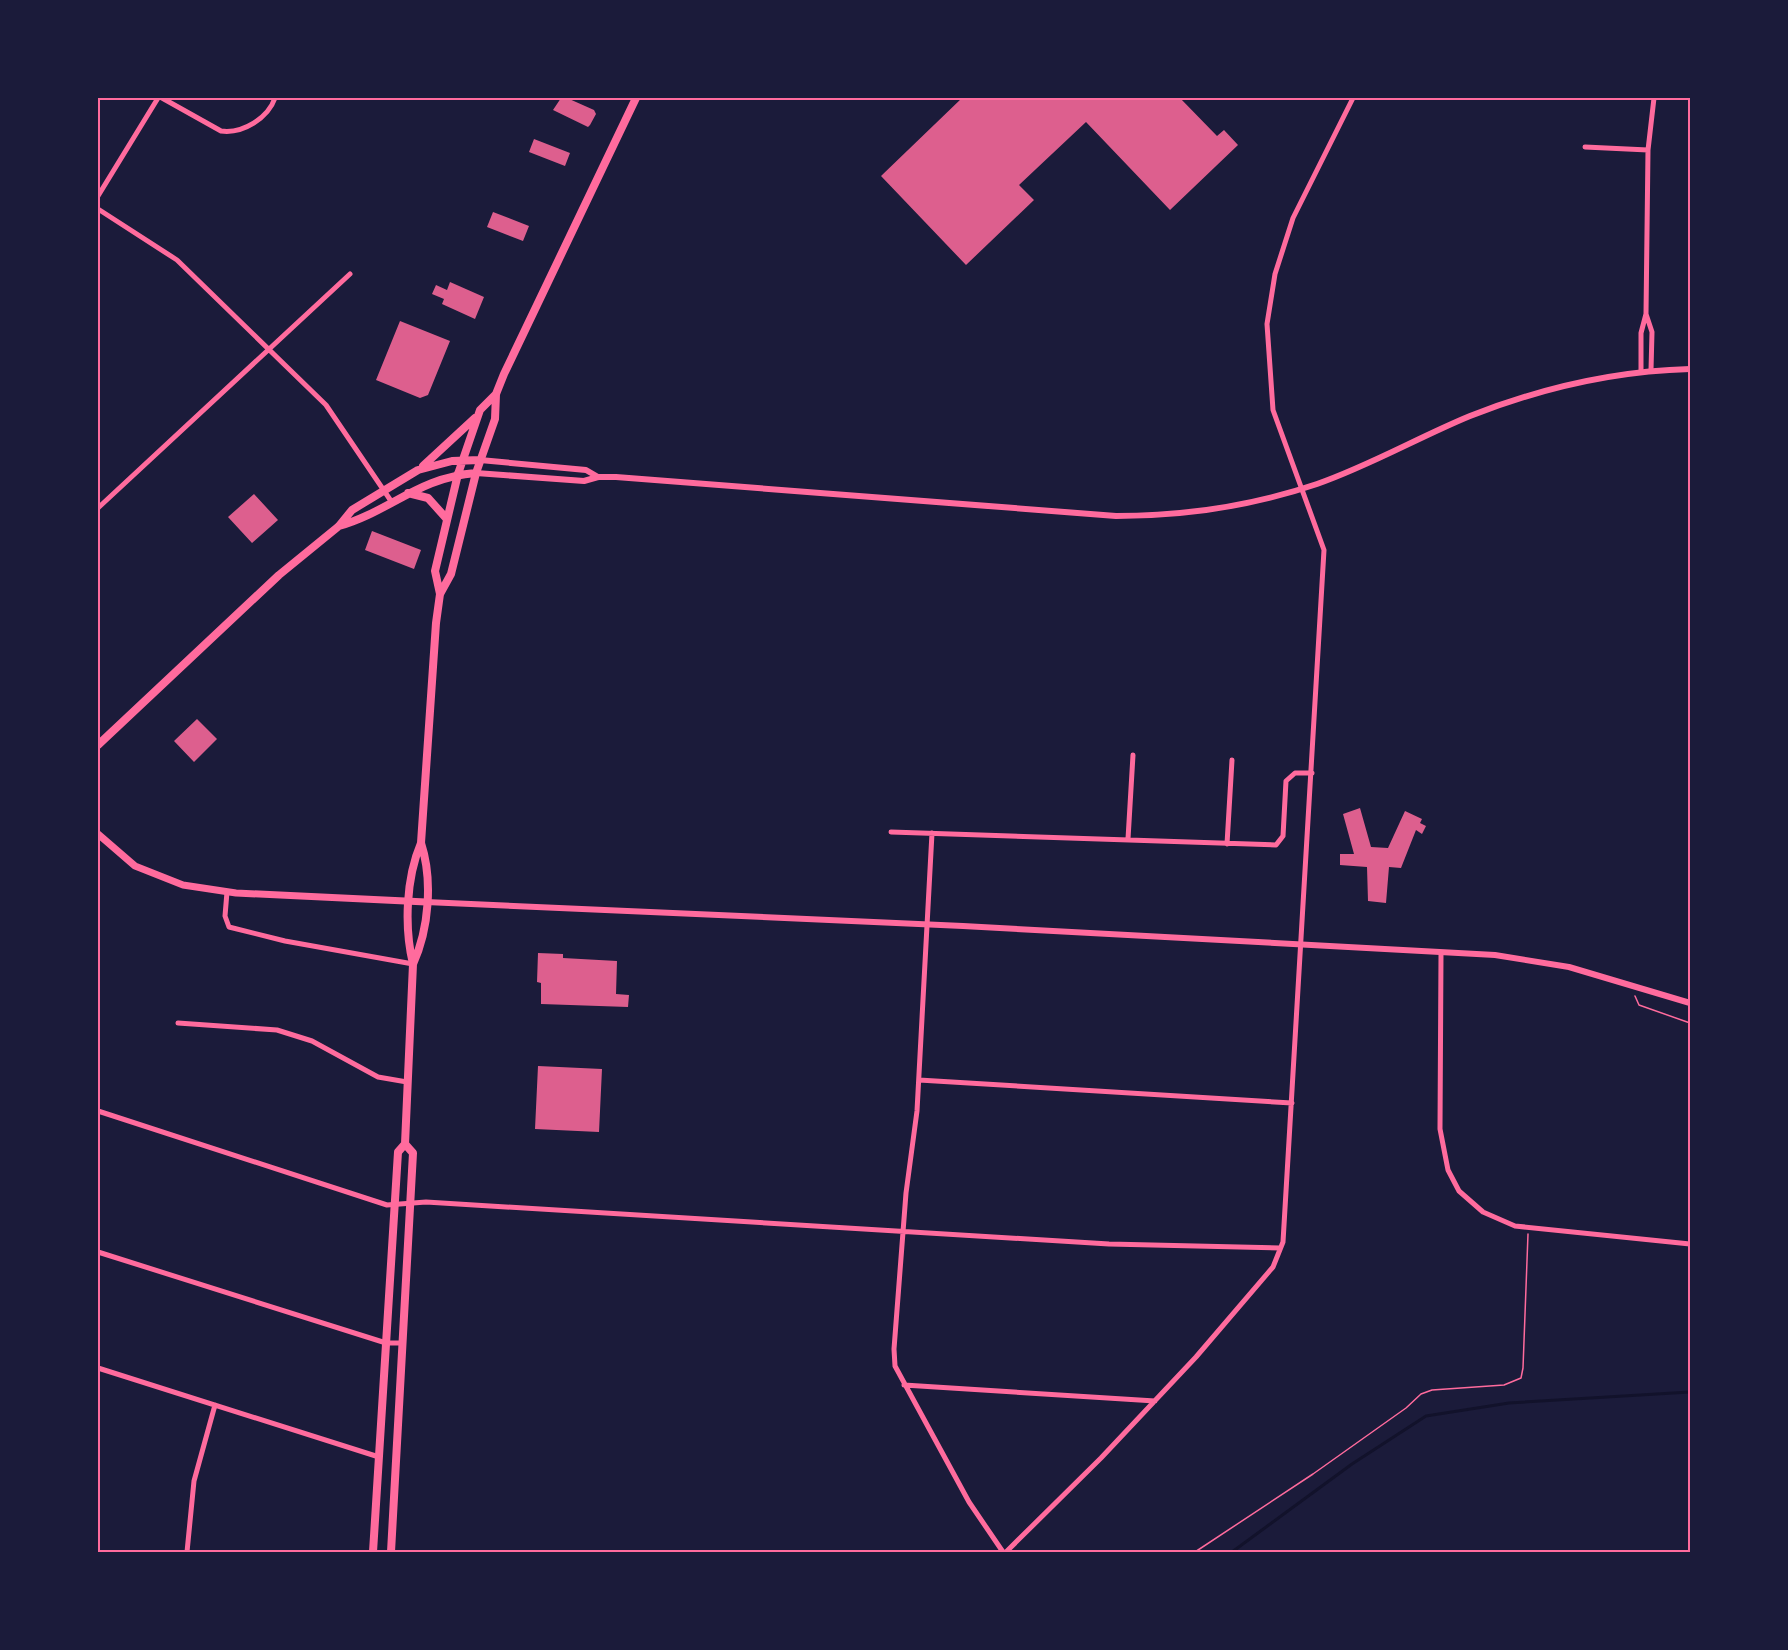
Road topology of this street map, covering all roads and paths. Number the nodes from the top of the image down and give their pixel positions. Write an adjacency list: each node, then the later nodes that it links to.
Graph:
1 (160, 98): 2 (street); 8 (street)
2 (275, 98)
3 (636, 98): 16 (main road)
4 (1353, 98): 24 (street)
5 (1654, 98): 7 (street)
6 (1585, 147): 7 (street)
7 (1648, 150): 11 (street)
8 (98, 196)
9 (98, 208): 12 (street)
10 (350, 274): 12 (street)
11 (1646, 314): 14 (street); 15 (street)
12 (269, 349): 25 (street); 28 (street)
13 (1690, 369): 14 (street)
14 (1651, 370): 15 (street)
15 (1641, 371): 24 (street)
16 (496, 394): 17 (main road); 19 (main road)
17 (478, 416): 18 (main road); 20 (main road)
18 (463, 459): 19 (main road); 20 (main road); 22 (main road)
19 (480, 460): 21 (main road); 23 (street)
20 (418, 470): 25 (main road)
21 (476, 473): 22 (main road); 23 (street); 31 (main road)
22 (458, 474): 26 (main road); 29 (main road)
23 (598, 477): 24 (street)
24 (1302, 488): 35 (street)
25 (384, 489): 27 (street); 30 (main road)
26 (407, 493): 27 (main road); 29 (main road)
27 (391, 501): 30 (main road)
28 (98, 508)
29 (446, 518): 31 (main road)
30 (339, 526): 32 (main road)
31 (440, 594): 40 (main road)
32 (98, 745)
33 (1133, 755): 39 (street)
34 (1232, 760): 41 (street)
35 (1312, 773): 41 (street); 46 (street)
36 (891, 832): 37 (street)
37 (932, 833): 39 (street); 45 (street)
38 (98, 834): 42 (main road)
39 (1128, 839): 41 (street)
40 (421, 843): 43 (main road); 44 (main road)
41 (1227, 844)
42 (227, 892): 43 (main road); 48 (street)
43 (410, 902): 44 (main road); 48 (main road)
44 (426, 902): 45 (street); 48 (main road)
45 (928, 924): 46 (street); 53 (street)
46 (1302, 945): 47 (street); 55 (street)
47 (1441, 954): 49 (street); 60 (street)
48 (413, 964): 54 (main road)
49 (1635, 987): 50 (street); 52 (path)
50 (1690, 1003)
51 (178, 1023): 54 (street)
52 (1690, 1023)
53 (920, 1080): 55 (street); 61 (street)
54 (407, 1082): 57 (main road)
55 (1292, 1103): 63 (street)
56 (98, 1111): 59 (street)
57 (405, 1144): 58 (main road); 59 (main road)
58 (411, 1203): 59 (street); 61 (street); 66 (main road)
59 (394, 1204): 65 (main road)
60 (1528, 1227): 62 (street); 76 (path)
61 (903, 1231): 63 (street); 68 (street)
62 (1690, 1244)
63 (1280, 1248): 69 (street)
64 (98, 1252): 65 (street)
65 (386, 1343): 66 (street); 71 (main road)
66 (403, 1343): 74 (main road)
67 (98, 1368): 70 (street)
68 (904, 1385): 69 (street); 75 (street)
69 (1155, 1401): 75 (street)
70 (215, 1405): 71 (street); 72 (street)
71 (379, 1457): 73 (main road)
72 (187, 1552)
73 (374, 1552)
74 (391, 1552)
75 (1004, 1552)
76 (1195, 1552)

